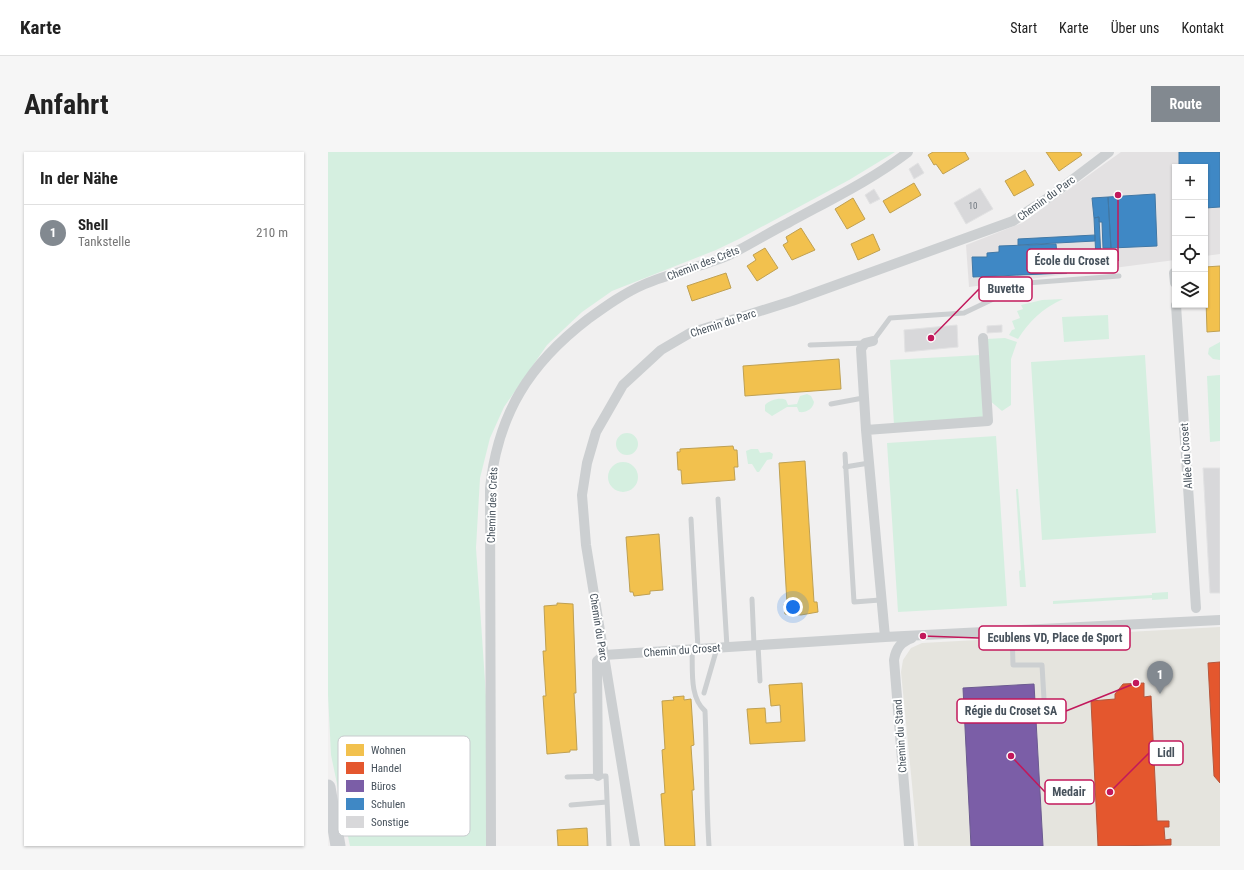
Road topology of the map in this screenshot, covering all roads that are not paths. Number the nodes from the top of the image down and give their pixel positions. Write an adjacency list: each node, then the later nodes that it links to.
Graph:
1 (908, 152): 36 (street, Chemin des Crêts)
2 (1109, 152): 26 (street, Chemin du Parc)
3 (1119, 276): 6 (lane)
4 (1176, 308): 18 (street, Allée du Croset)
5 (983, 338): 10 (street)
6 (869, 342): 7 (lane); 8 (street)
7 (810, 345)
8 (863, 398): 9 (lane); 10 (street)
9 (831, 404)
10 (866, 430): 12 (street)
11 (845, 454): 13 (lane)
12 (869, 463): 13 (lane); 17 (street)
13 (845, 467): 17 (lane)
14 (718, 499): 24 (lane)
15 (691, 518): 25 (lane)
16 (752, 599): 23 (lane)
17 (880, 600): 22 (street)
18 (1196, 608)
19 (1220, 620): 20 (street, Chemin du Croset)
20 (1012, 631): 21 (street, Chemin du Croset); 29 (lane)
21 (916, 636): 22 (street, Chemin du Croset); 40 (street, Chemin du Stand)
22 (884, 637): 23 (street, Chemin du Croset)
23 (756, 645): 24 (street, Chemin du Croset); 27 (lane)
24 (722, 648): 25 (street, Chemin du Croset); 28 (lane)
25 (695, 649): 26 (street, Chemin du Croset); 39 (lane)
26 (604, 655): 30 (street); 38 (street, Chemin du Parc)
27 (760, 681)
28 (704, 693)
29 (1044, 699)
30 (598, 776): 31 (lane); 33 (lane)
31 (567, 777)
32 (328, 787): 35 (street)
33 (607, 802): 34 (lane); 37 (lane)
34 (571, 804)
35 (338, 846)
36 (491, 846)
37 (609, 846)
38 (635, 846)
39 (709, 846)
40 (909, 846)

